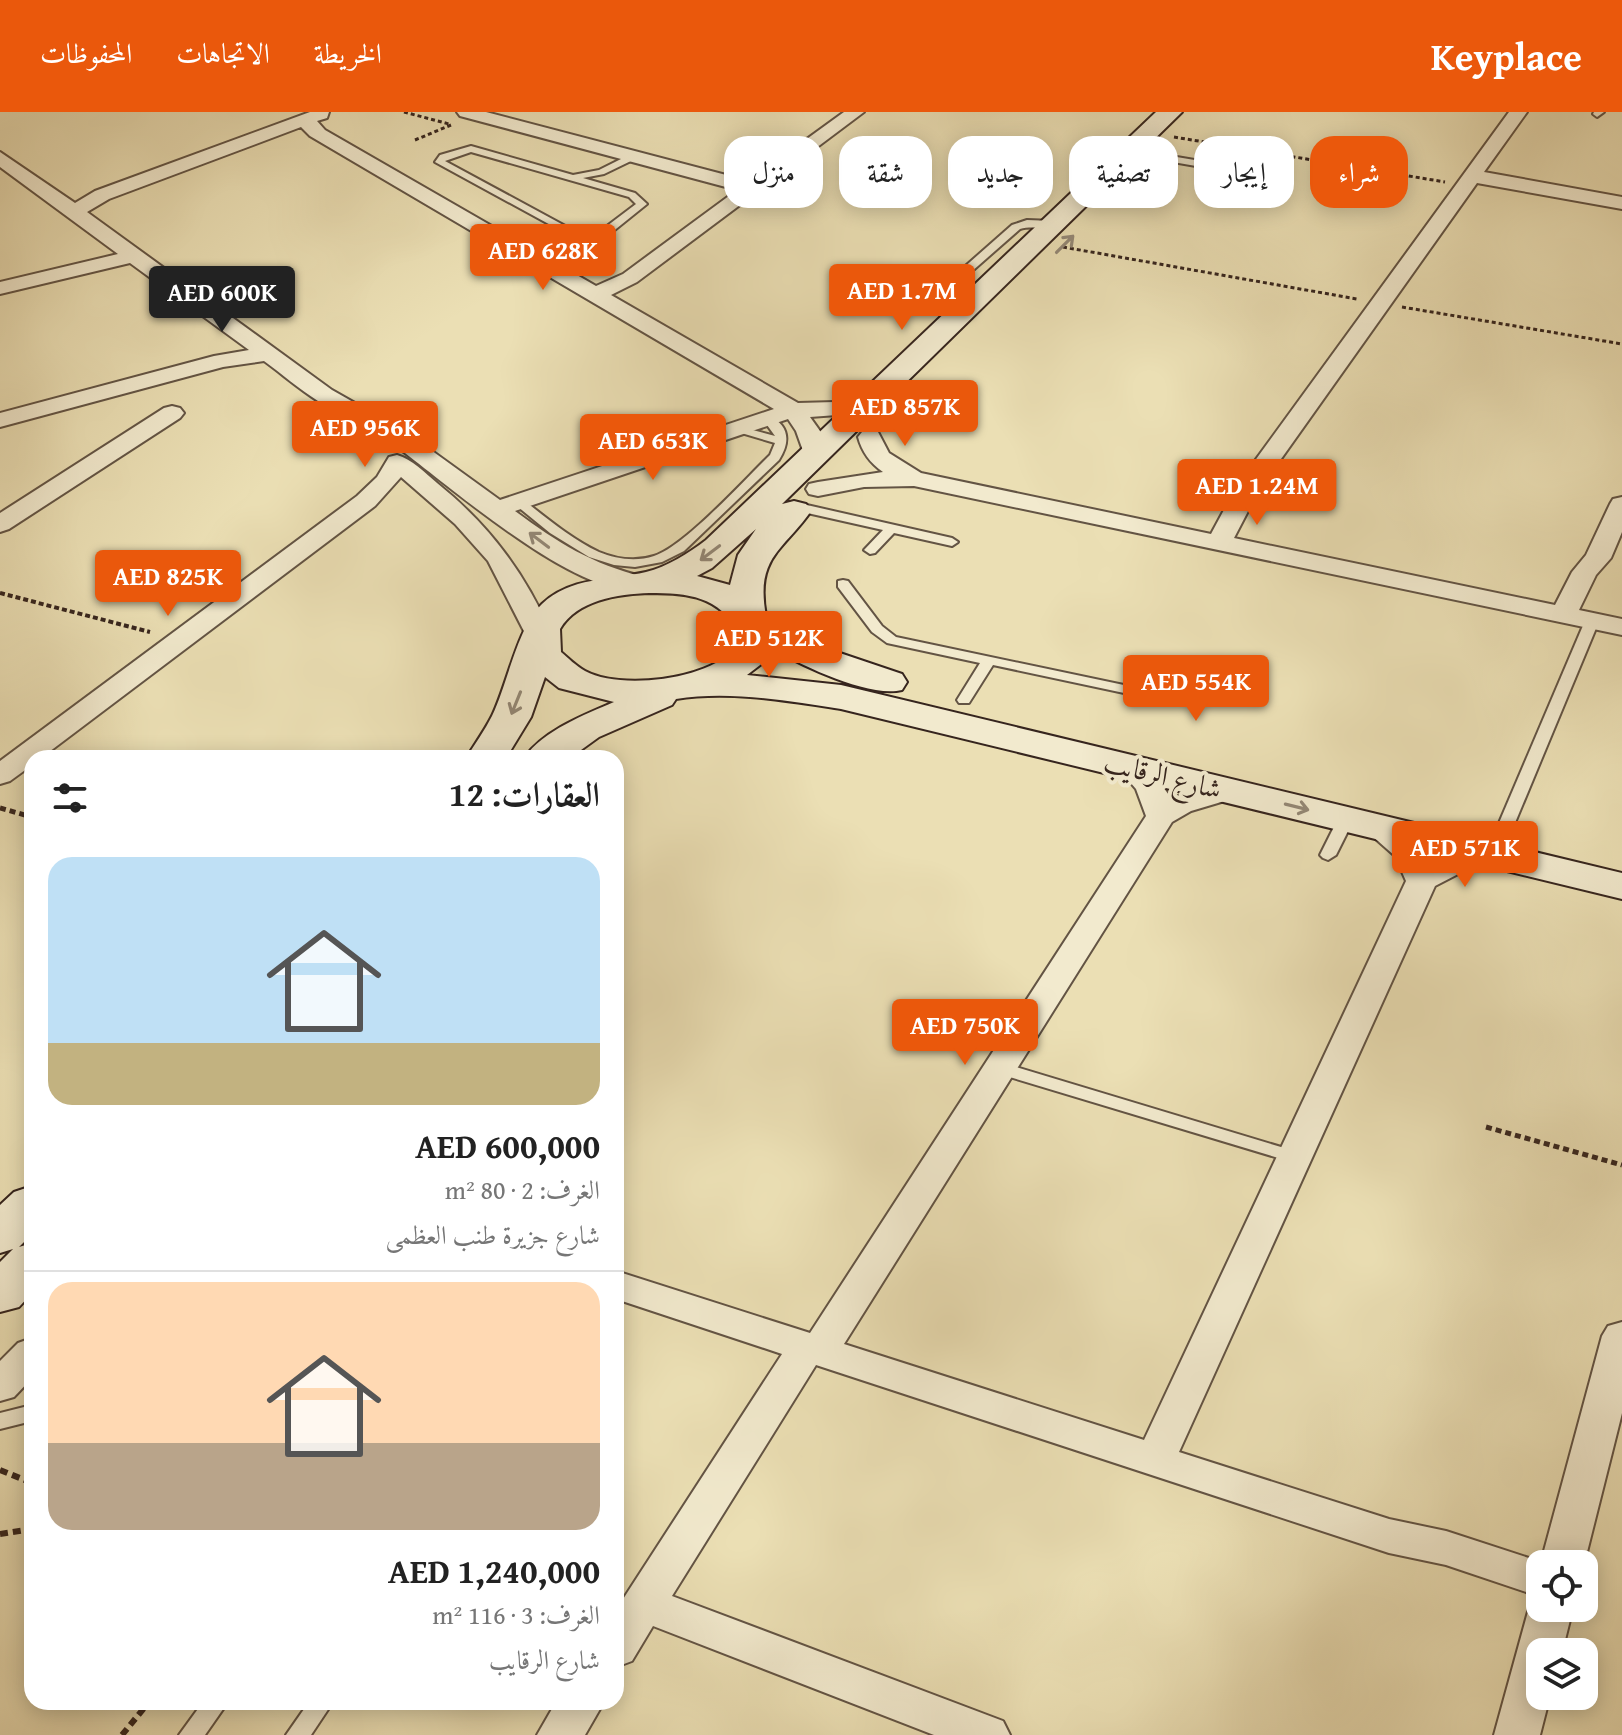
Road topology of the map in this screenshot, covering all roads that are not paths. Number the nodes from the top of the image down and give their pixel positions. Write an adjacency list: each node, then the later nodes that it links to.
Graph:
1 (328, 112): 6 (street)
2 (855, 112): 8 (street)
3 (1198, 112): 7 (street)
4 (1518, 112): 14 (street)
5 (471, 113): 10 (street)
6 (304, 126): 21 (street); 25 (street)
7 (1165, 135): 9 (lane); 22 (street); 22 (street, one-way to 7)
8 (822, 136)
9 (1194, 149)
10 (632, 157): 12 (lane); 16 (street)
11 (0, 158): 15 (street)
12 (601, 172): 13 (lane); 17 (lane)
13 (569, 176): 17 (lane); 17 (lane)
14 (1471, 178): 19 (street); 47 (street)
15 (30, 180): 18 (street); 21 (street)
16 (724, 183)
17 (596, 184)
18 (0, 187)
19 (1622, 203)
20 (724, 207): 25 (street)
21 (68, 208): 23 (street)
22 (1058, 236): 28 (street); 34 (street)
23 (134, 256): 24 (street); 26 (street)
24 (0, 288)
25 (593, 296): 29 (street)
26 (263, 351): 27 (street); 32 (street)
27 (324, 395): 37 (street); 44 (street)
28 (864, 406): 29 (street); 36 (street)
29 (793, 410): 31 (street); 36 (street)
30 (172, 413): 45 (street)
31 (768, 418): 33 (street); 35 (lane)
32 (0, 420)
33 (734, 429): 35 (lane); 44 (street)
34 (870, 437): 38 (street); 40 (street)
35 (782, 441): 41 (lane)
36 (814, 454): 41 (street)
37 (399, 463): 39 (street); 42 (street)
38 (914, 479): 40 (street); 47 (street)
39 (437, 494): 42 (street); 55 (street)
40 (808, 498): 46 (lane); 52 (street)
41 (749, 500): 44 (lane); 50 (street, one-way to 50)
42 (366, 501): 60 (street)
43 (1622, 504): 53 (street)
44 (508, 505): 50 (street, one-way to 44)
45 (0, 524)
46 (892, 528): 48 (lane); 49 (lane)
47 (1210, 541): 53 (street)
48 (952, 542)
49 (870, 550)
50 (644, 583): 52 (street, شارع الرقايب); 55 (street)
51 (843, 584): 56 (lane)
52 (751, 618): 57 (street); 59 (street, شارع الرقايب)
53 (1580, 618): 54 (street); 69 (lane)
54 (1622, 627)
55 (539, 640): 57 (street, شارع الرقايب); 61 (street, one-way to 61)
56 (989, 660): 58 (lane); 59 (lane)
57 (692, 686): 62 (street); 64 (street, شارع الرقايب)
58 (1157, 696)
59 (964, 700): 69 (street, شارع الرقايب)
60 (34, 750)
61 (491, 750)
62 (556, 750)
63 (24, 757): 65 (street)
64 (1132, 767): 66 (street, شارع الرقايب); 67 (street)
65 (0, 775)
66 (1228, 791): 67 (street); 68 (street, شارع الرقايب, one-way to 68)
67 (1161, 816): 74 (street)
68 (1361, 823): 69 (street, شارع الرقايب); 70 (lane); 72 (street)
69 (1497, 842): 71 (street, شارع الرقايب); 72 (street); 73 (street, شارع الرقايب)
70 (1328, 855)
71 (1622, 858)
72 (1422, 881): 75 (street)
73 (1622, 886)
74 (999, 1068): 75 (lane); 82 (street)
75 (1295, 1157): 87 (street)
76 (24, 1212): 77 (street)
77 (0, 1235)
78 (24, 1270): 80 (street)
79 (624, 1288): 82 (street)
80 (0, 1293)
81 (1622, 1336): 89 (street)
82 (813, 1349): 87 (street); 92 (street)
83 (24, 1361): 84 (street)
84 (0, 1386)
85 (24, 1415): 86 (lane)
86 (0, 1421)
87 (1155, 1460): 88 (street)
88 (1389, 1536): 90 (street); 91 (street)
89 (1566, 1550)
90 (1526, 1575)
91 (1526, 1594)
92 (644, 1604): 94 (street); 102 (street)
93 (1548, 1622): 98 (street)
94 (624, 1635)
95 (211, 1710): 99 (lane)
96 (316, 1710): 100 (lane)
97 (576, 1710): 101 (street)
98 (1521, 1734)
99 (191, 1735)
100 (298, 1735)
101 (560, 1735)
102 (987, 1735)

